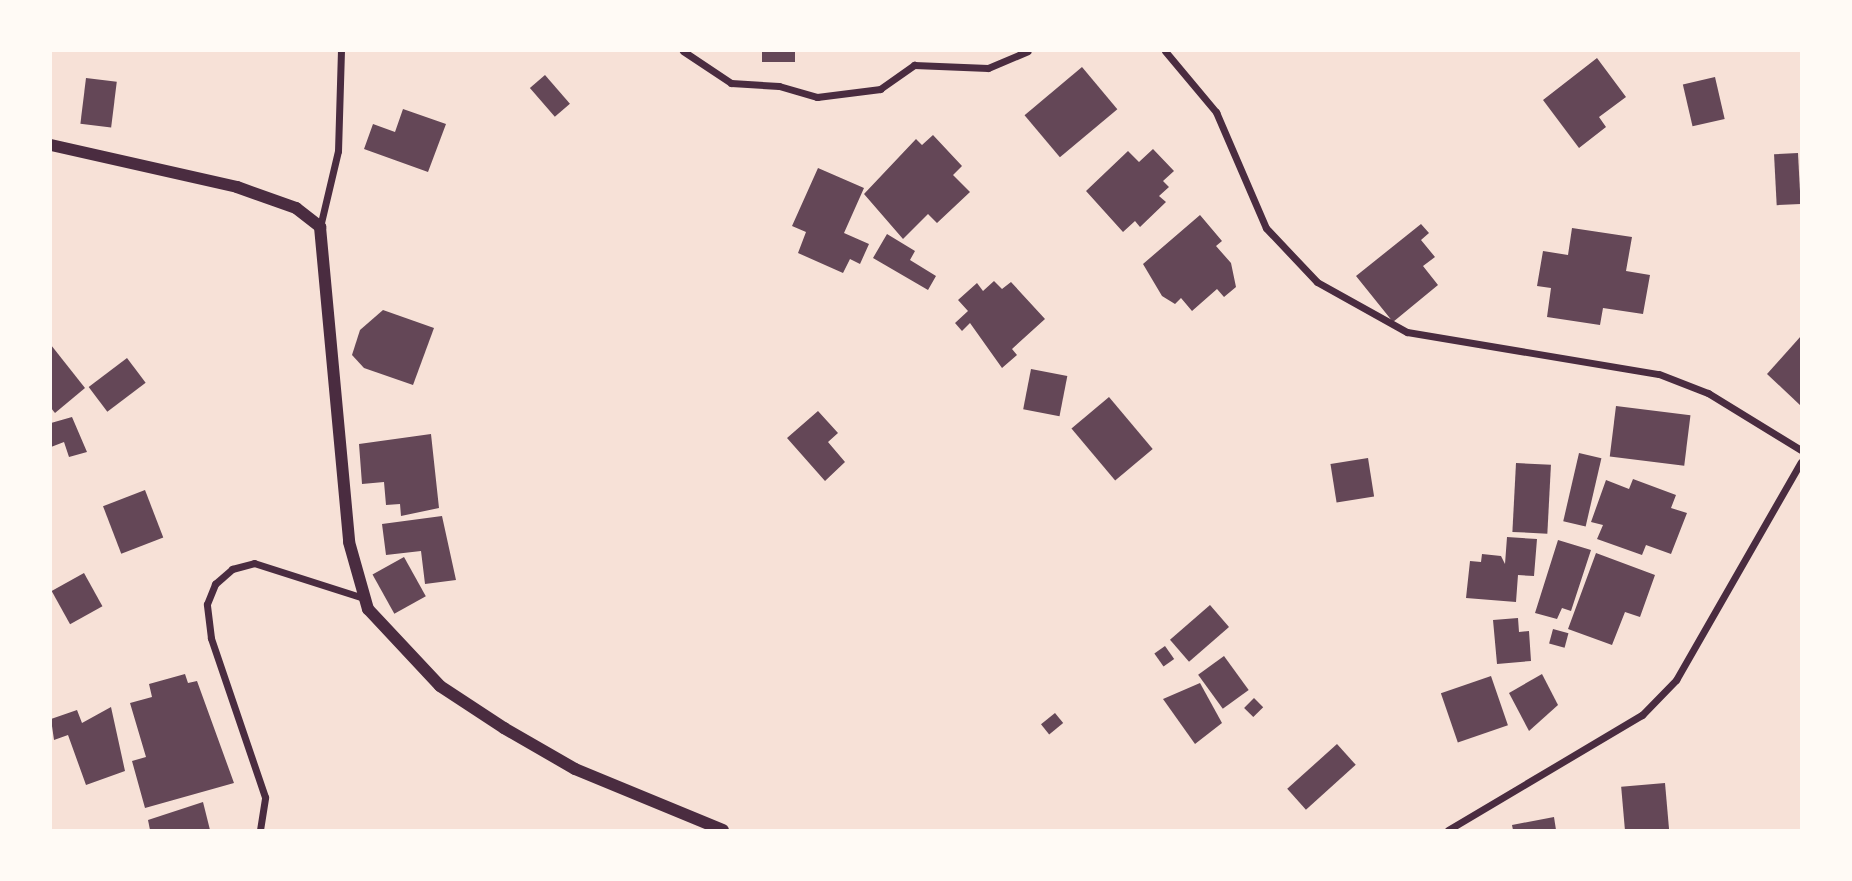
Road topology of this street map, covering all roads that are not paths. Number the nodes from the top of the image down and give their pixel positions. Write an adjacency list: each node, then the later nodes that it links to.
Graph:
1 (341, 51): 6 (street)
2 (683, 51): 3 (street)
3 (1028, 51)
4 (1165, 51): 7 (street)
5 (51, 145): 6 (street)
6 (320, 227): 9 (street)
7 (1801, 450)
8 (1801, 462): 12 (street)
9 (364, 598): 10 (street); 11 (street)
10 (260, 830)
11 (723, 830)
12 (1448, 830)

